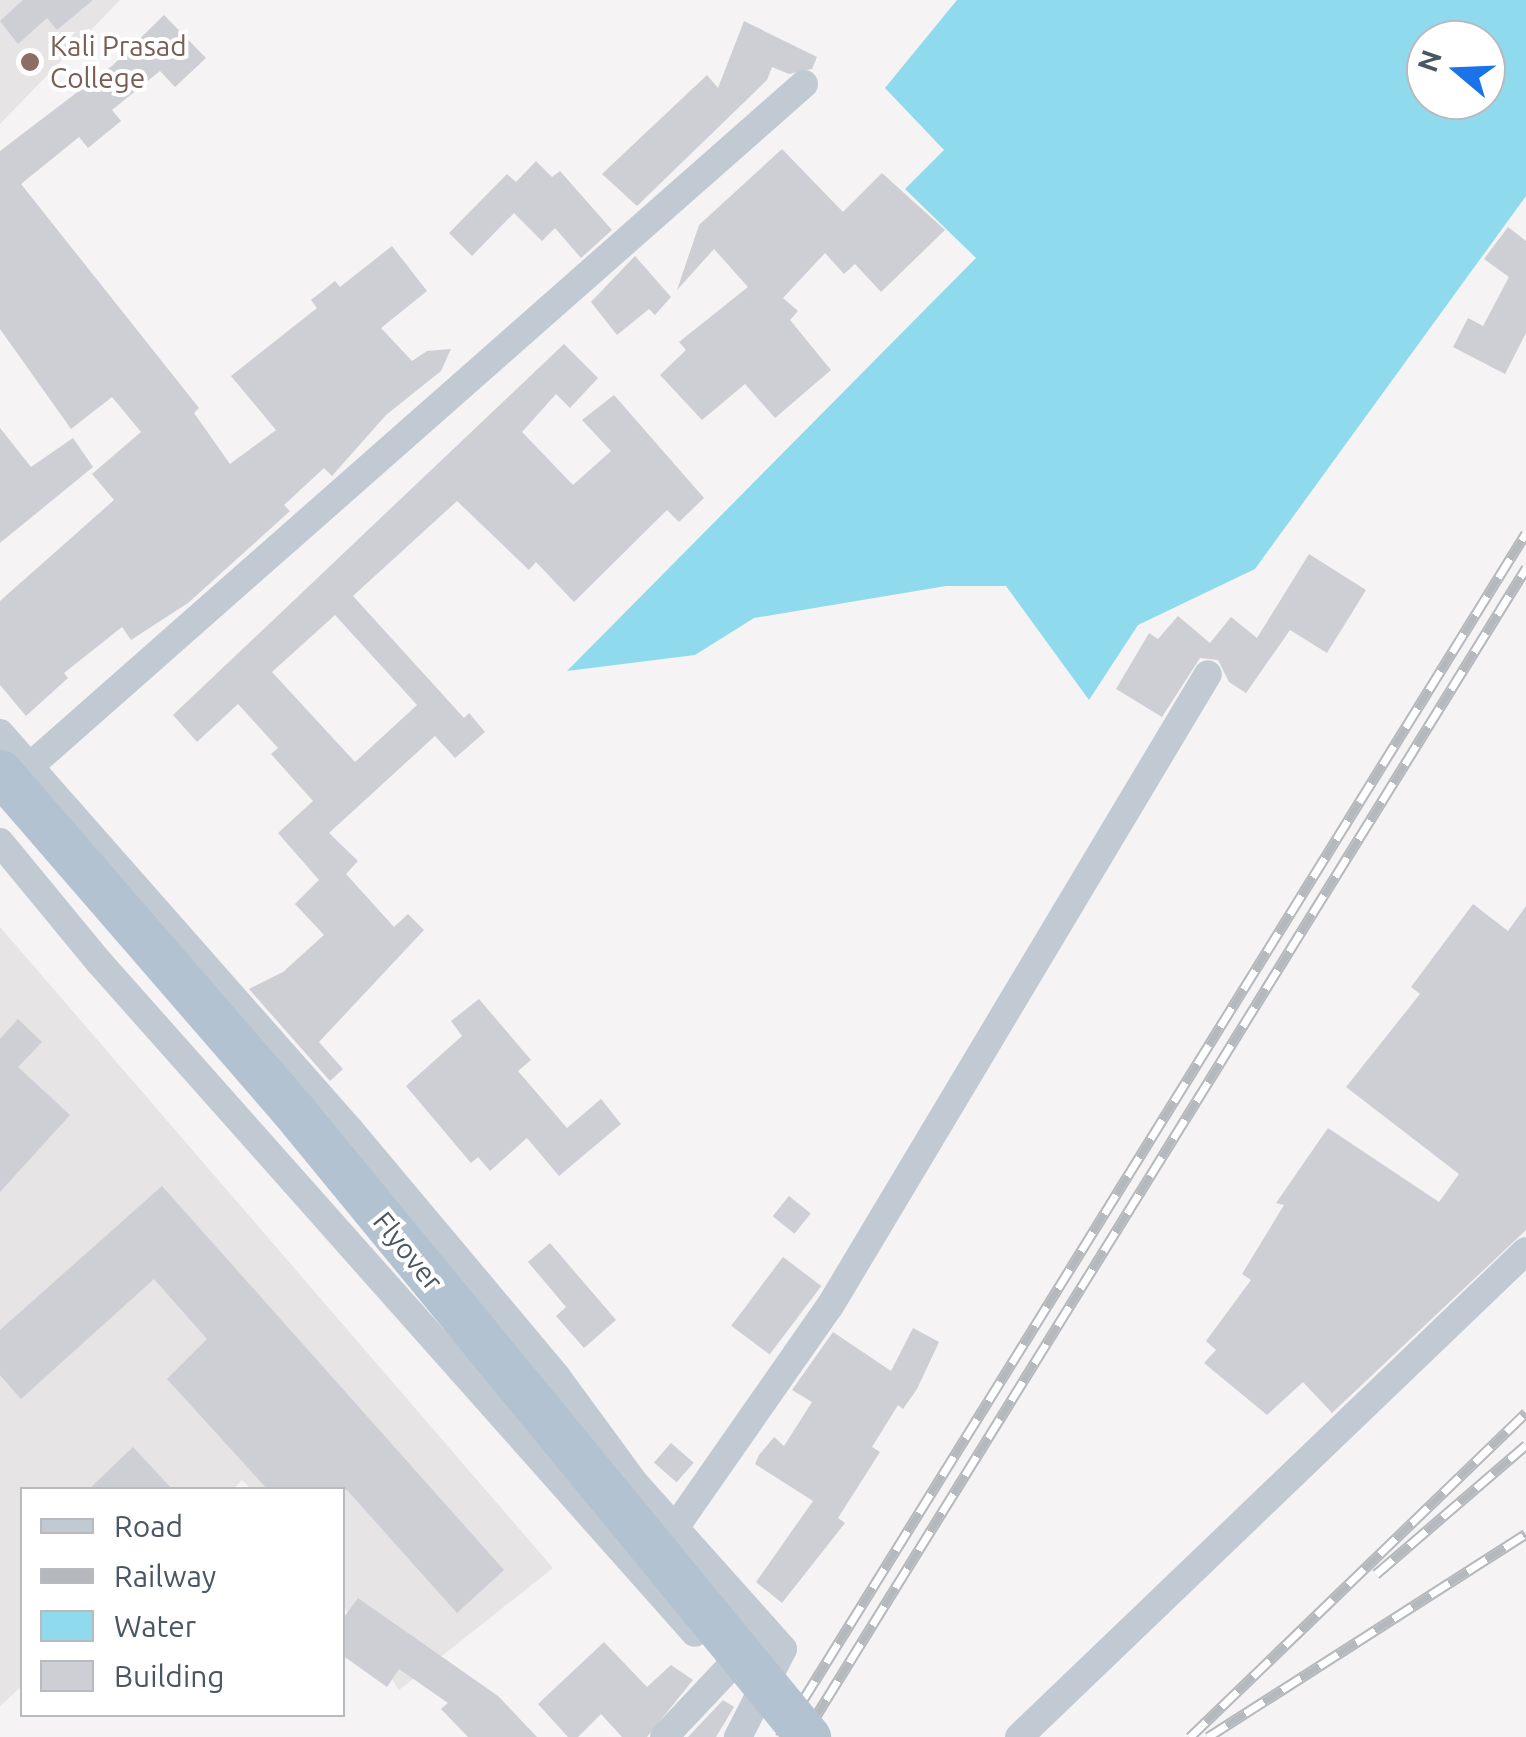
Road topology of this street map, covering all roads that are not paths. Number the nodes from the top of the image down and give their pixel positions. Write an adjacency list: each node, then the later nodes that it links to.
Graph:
1 (804, 84): 4 (street)
2 (1208, 674): 7 (street)
3 (0, 732): 4 (street)
4 (15, 769): 7 (street); 13 (main road, Flyover, bridge)
5 (0, 842): 8 (street)
6 (1526, 1250): 14 (street)
7 (677, 1525): 9 (street)
8 (728, 1670): 9 (street); 10 (street)
9 (758, 1701): 11 (street); 12 (street)
10 (664, 1737)
11 (738, 1737)
12 (787, 1737)
13 (808, 1737)
14 (1019, 1737)

